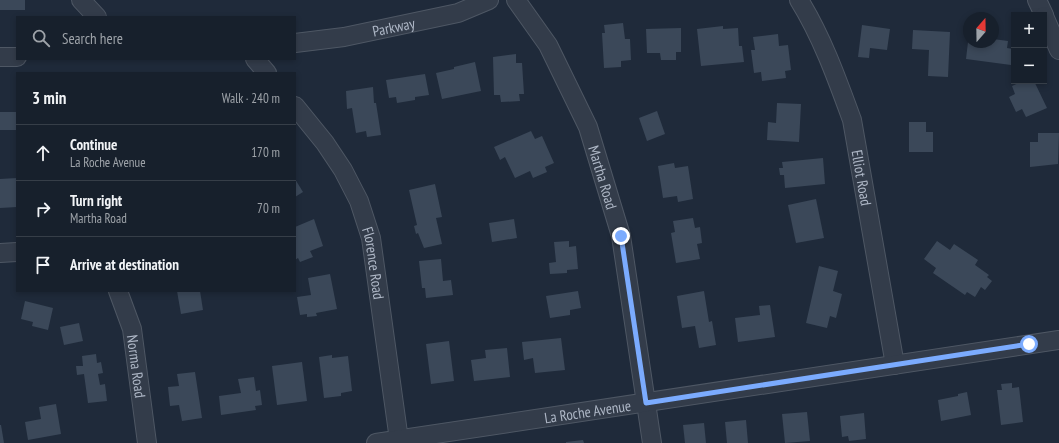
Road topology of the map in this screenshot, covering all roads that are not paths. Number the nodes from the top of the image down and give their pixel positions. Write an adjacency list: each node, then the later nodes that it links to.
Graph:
1 (82, 0): 7 (street)
2 (489, 0): 9 (street, Parkway)
3 (516, 0): 21 (street, Martha Road)
4 (799, 0): 20 (street, Elliot Road)
5 (1037, 0): 6 (street)
6 (1042, 12)
7 (96, 16)
8 (1047, 23): 10 (street)
9 (296, 43)
10 (1059, 50)
11 (0, 57): 12 (street)
12 (16, 57)
13 (257, 60): 14 (street)
14 (266, 72)
15 (296, 107): 22 (street, Florence Road)
16 (16, 252): 17 (street)
17 (0, 253)
18 (118, 292): 23 (street, Norma Road)
19 (1059, 340): 20 (street, La Roche Avenue)
20 (895, 365): 21 (street, La Roche Avenue)
21 (646, 403): 22 (street, La Roche Avenue); 25 (street, Martha Road)
22 (399, 440): 24 (street, La Roche Avenue)
23 (147, 443)
24 (376, 443)
25 (652, 443)

